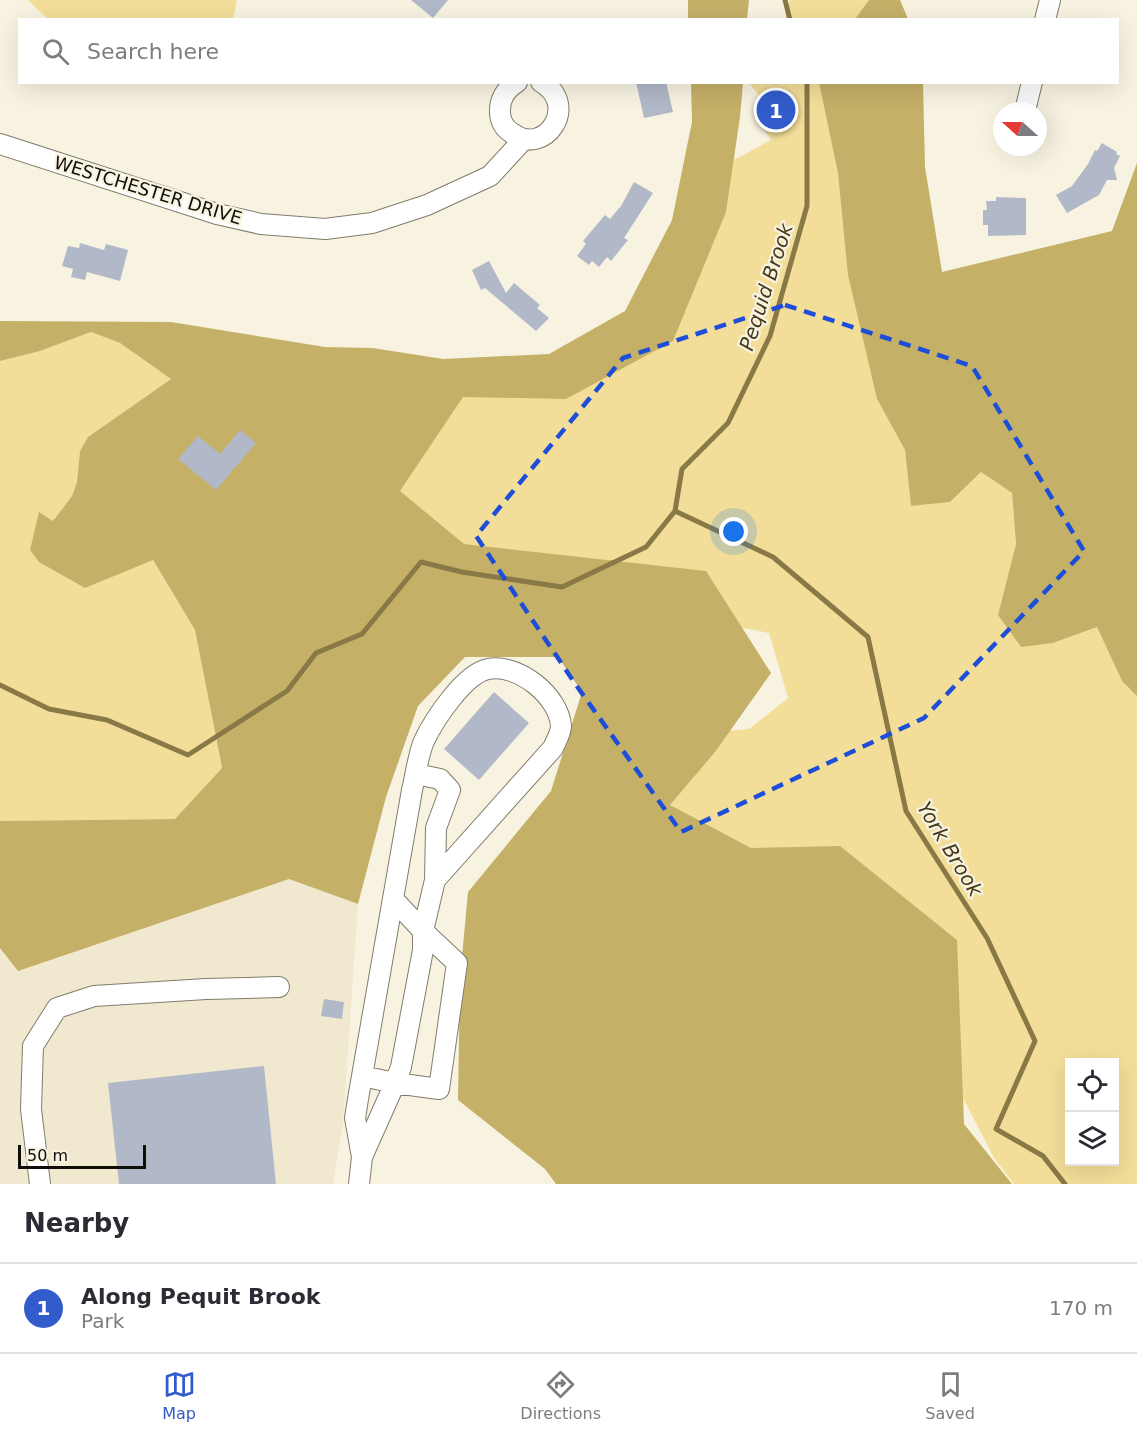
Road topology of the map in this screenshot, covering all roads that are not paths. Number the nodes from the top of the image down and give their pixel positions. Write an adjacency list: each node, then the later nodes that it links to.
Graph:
1 (1050, 0): 2 (street)
2 (1046, 18)
3 (514, 84): 7 (street)
4 (544, 84): 7 (street, WESTCHESTER DRIVE)
5 (1032, 84): 6 (street)
6 (1027, 102)
7 (524, 139): 8 (street, WESTCHESTER DRIVE)
8 (0, 144)
9 (416, 774): 10 (street); 11 (street); 12 (street)
10 (408, 813): 11 (street); 13 (street)
11 (436, 828): 12 (street)
12 (435, 880): 14 (street)
13 (394, 900): 14 (street); 16 (street)
14 (423, 932): 17 (street); 17 (street)
15 (279, 987): 19 (street)
16 (362, 1076): 17 (street); 18 (street)
17 (394, 1083): 18 (street)
18 (362, 1157): 20 (street)
19 (40, 1184)
20 (359, 1184)

